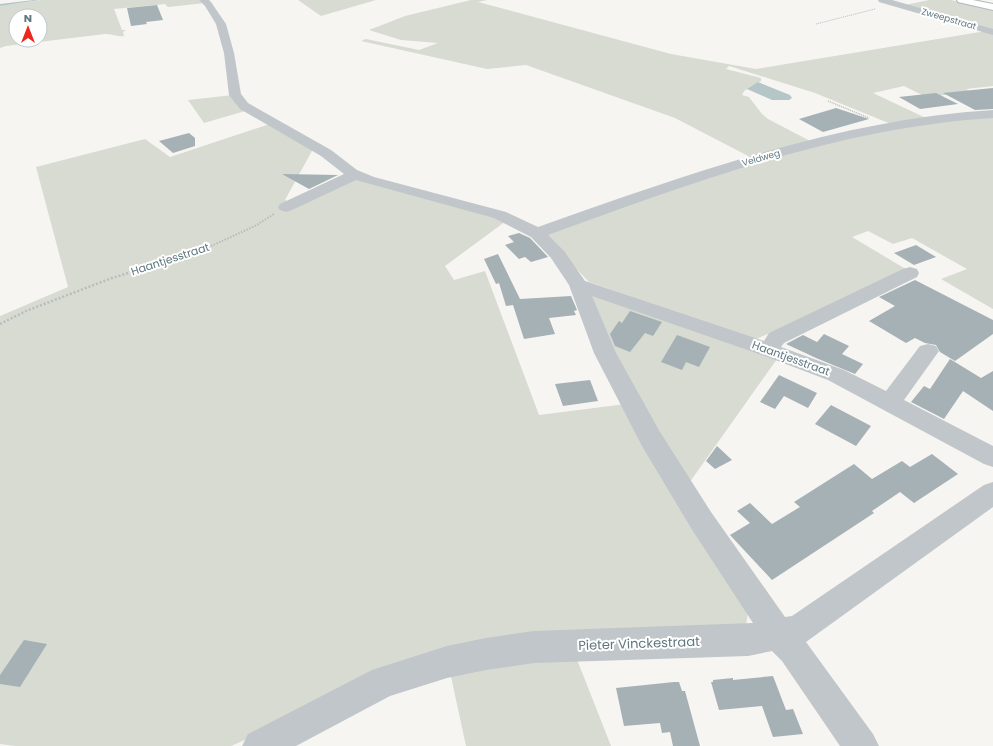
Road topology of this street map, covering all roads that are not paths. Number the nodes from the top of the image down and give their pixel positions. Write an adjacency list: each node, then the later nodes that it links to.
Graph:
1 (203, 0): 8 (street)
2 (882, 0): 6 (street, Zweepstraat)
3 (961, 0): 4 (main road)
4 (973, 1): 5 (main road)
5 (993, 6)
6 (993, 32)
7 (993, 114): 10 (street, Veldweg)
8 (357, 174): 9 (street); 10 (street)
9 (286, 206)
10 (536, 232): 12 (street)
11 (910, 274): 13 (street)
12 (578, 285): 13 (street, Haantjesstraat); 18 (street)
13 (769, 350): 15 (street, Haantjesstraat)
14 (928, 351): 15 (street)
15 (889, 402): 16 (street, Haantjesstraat)
16 (993, 457)
17 (993, 493): 18 (street, Pieter Vinckestraat)
18 (778, 634): 19 (street, Pieter Vinckestraat); 20 (street)
19 (260, 746)
20 (861, 746)

